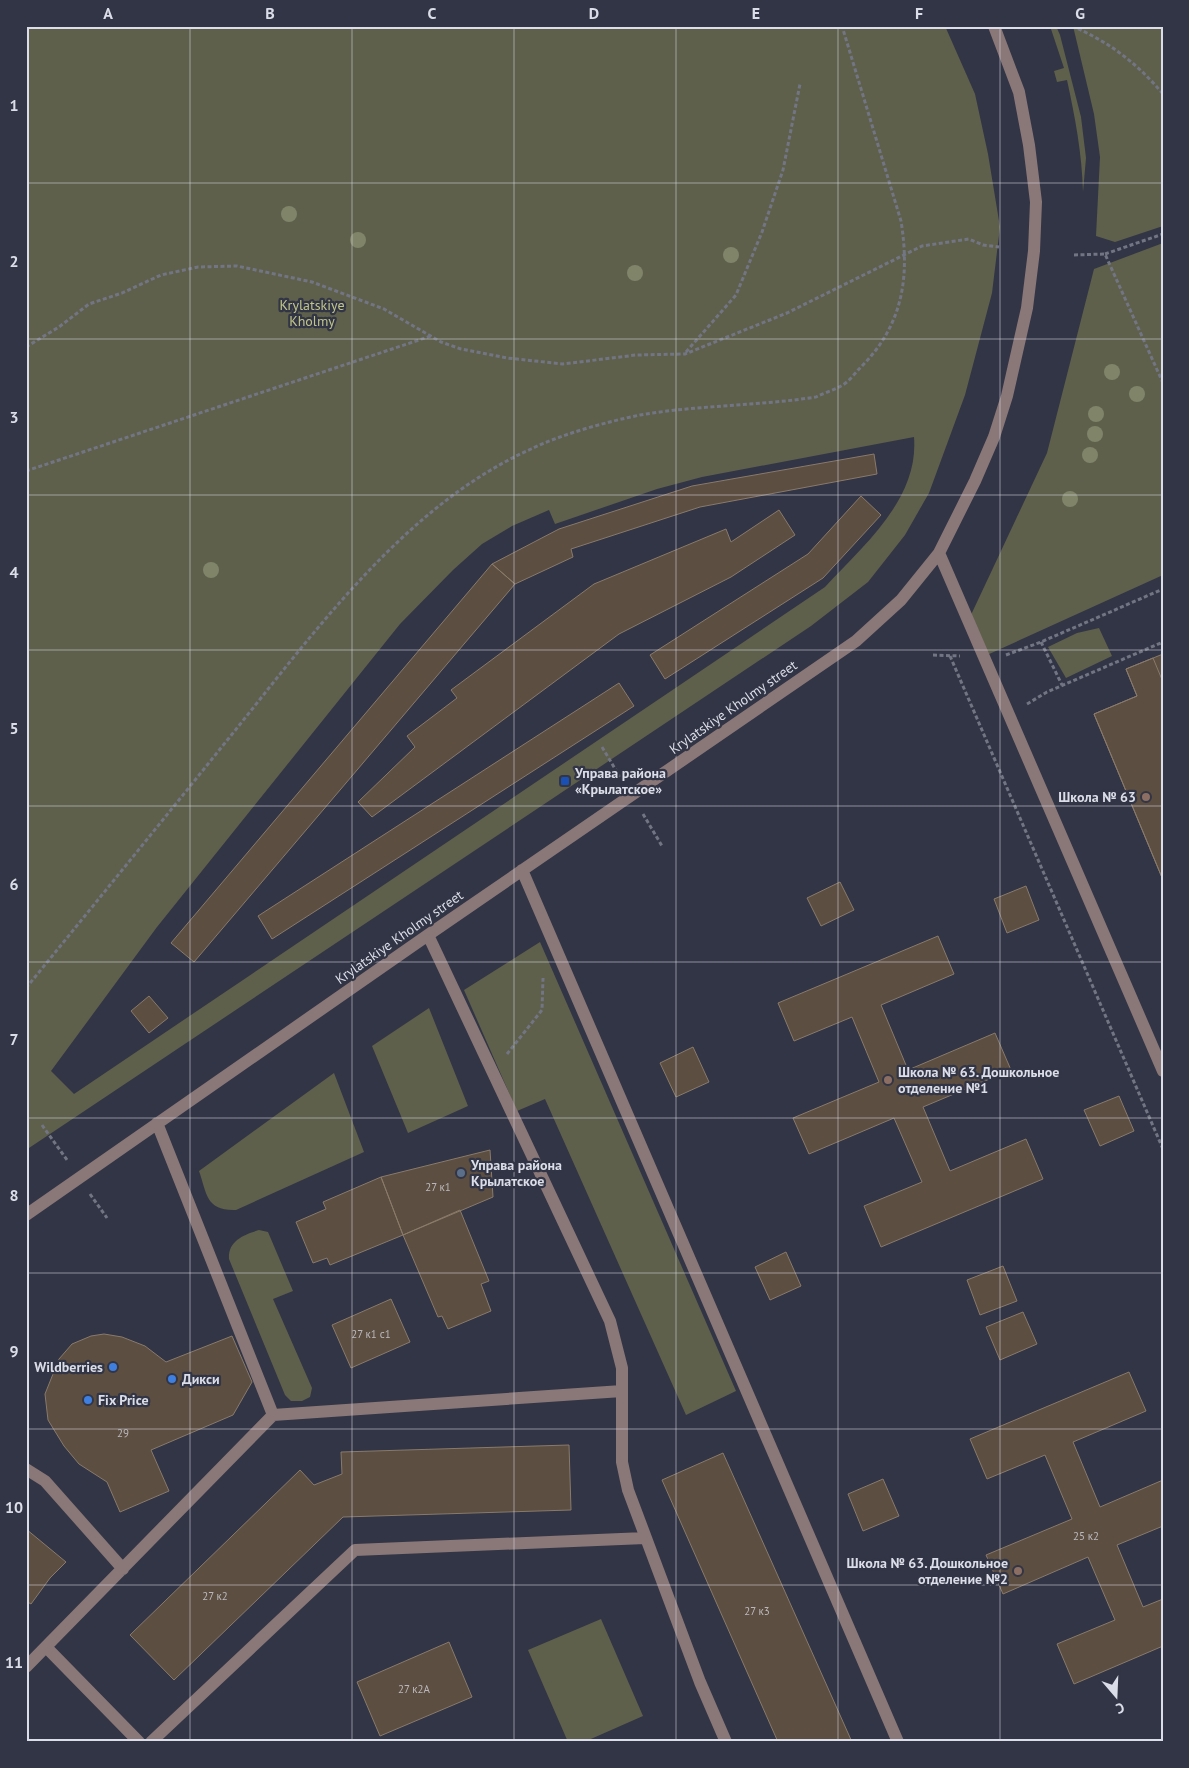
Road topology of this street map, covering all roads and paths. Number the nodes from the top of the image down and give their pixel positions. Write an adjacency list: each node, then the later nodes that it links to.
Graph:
1 (842, 26): 8 (path)
2 (994, 26): 16 (street, Krylatskiye Kholmy street)
3 (1072, 26): 5 (path)
4 (800, 84): 13 (path)
5 (1163, 94)
6 (1163, 234): 9 (path)
7 (999, 247): 8 (path)
8 (906, 253): 13 (path); 28 (path)
9 (1105, 254): 10 (path); 14 (path)
10 (1074, 255)
11 (431, 336): 12 (path); 13 (path); 15 (path)
12 (26, 347)
13 (685, 354)
14 (1163, 383)
15 (26, 471)
16 (939, 553): 22 (street); 25 (street, Krylatskiye Kholmy street)
17 (1163, 589): 18 (path)
18 (1040, 642): 22 (path); 23 (path)
19 (1163, 642): 23 (path)
20 (933, 655): 21 (path)
21 (950, 656): 22 (path); 32 (path)
22 (983, 658): 24 (street)
23 (1062, 685): 24 (path)
24 (1008, 716): 29 (street)
25 (522, 870): 26 (street, Krylatskiye Kholmy street); 44 (street)
26 (428, 935): 30 (street); 31 (street, Krylatskiye Kholmy street)
27 (544, 972): 30 (path)
28 (26, 988)
29 (1163, 1071)
30 (492, 1074): 34 (street)
31 (157, 1123): 33 (street, Krylatskiye Kholmy street); 35 (street)
32 (1163, 1149)
33 (26, 1215)
34 (622, 1391): 35 (street); 37 (street)
35 (273, 1415): 38 (street)
36 (26, 1468): 38 (street)
37 (645, 1538): 42 (street); 43 (street)
38 (123, 1569): 39 (street)
39 (46, 1647): 40 (street); 41 (street)
40 (26, 1668)
41 (139, 1742)
42 (151, 1742)
43 (726, 1742)
44 (898, 1742)

